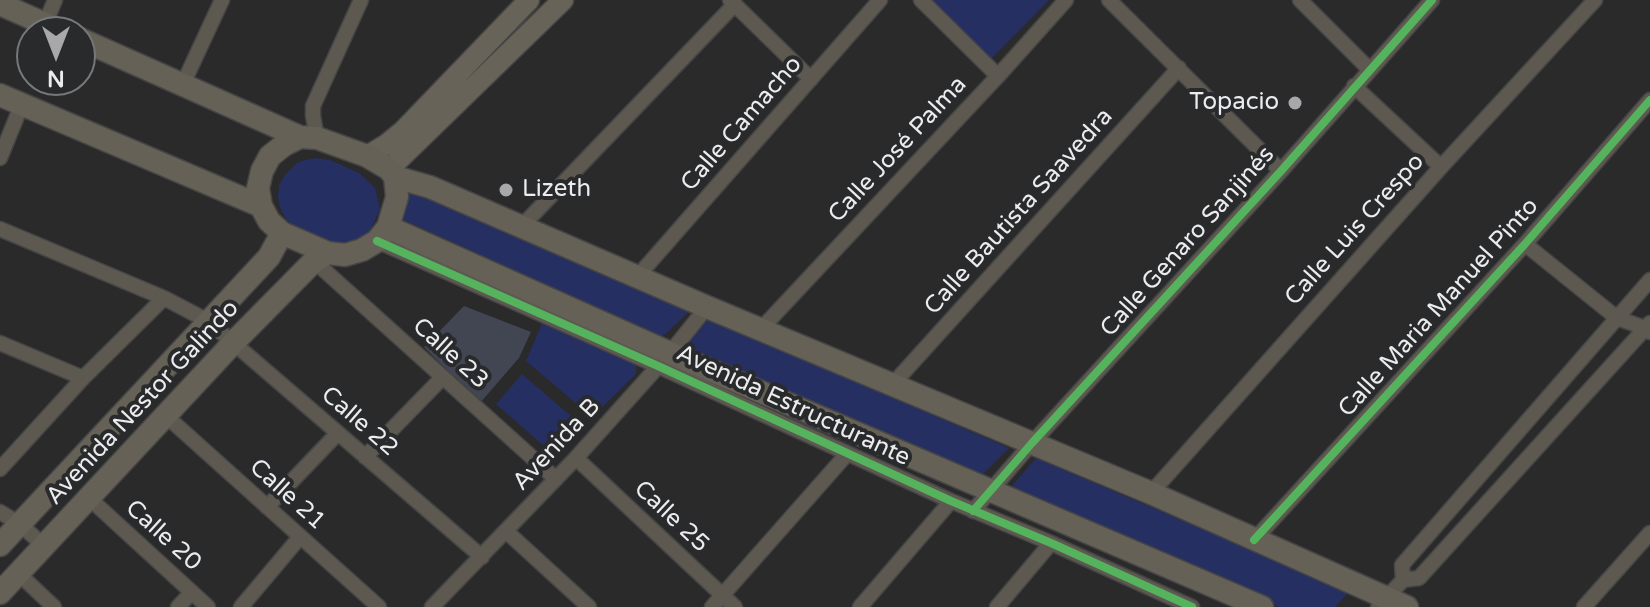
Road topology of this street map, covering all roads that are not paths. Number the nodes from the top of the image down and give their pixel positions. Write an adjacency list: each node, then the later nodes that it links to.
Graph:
1 (222, 0): 20 (street)
2 (361, 0): 25 (street)
3 (529, 0): 26 (main road)
4 (563, 0): 30 (main road)
5 (880, 0): 19 (street, Calle Camacho)
6 (921, 0): 18 (street)
7 (1066, 0): 18 (street, Calle José Palma)
8 (1109, 0): 16 (street)
9 (1300, 0): 17 (street)
10 (1432, 0): 17 (street, Calle Genaro Sanjinés)
11 (1595, 0): 28 (street, Calle Luis Crespo)
12 (732, 2): 19 (street); 32 (street)
13 (0, 4): 14 (main road)
14 (27, 16)
15 (96, 46): 20 (main road)
16 (1179, 68): 29 (street); 51 (street, Calle Bautista Saavedra)
17 (1369, 69): 21 (street, Calle Genaro Sanjinés)
18 (998, 76): 45 (street, Calle José Palma)
19 (811, 79): 38 (street, Calle Camacho)
20 (183, 84): 25 (main road)
21 (1354, 86): 28 (street); 29 (street, Calle Genaro Sanjinés)
22 (0, 95): 24 (main road)
23 (1650, 100): 36 (street, Calle Maria Manuel Pinto)
24 (22, 104): 27 (street); 31 (main road)
25 (309, 137): 26 (main road); 31 (main road)
26 (367, 156): 30 (main road)
27 (0, 158)
28 (1441, 167): 61 (street, Calle Luis Crespo)
29 (1281, 171): 54 (street, Calle Genaro Sanjinés)
30 (392, 173): 32 (main road); 35 (main road)
31 (261, 206): 34 (main road)
32 (521, 227): 38 (main road)
33 (0, 229): 40 (street, Calle 22)
34 (282, 233): 37 (main road); 43 (main road, Avenida Nestor Galindo)
35 (383, 234): 37 (main road); 48 (main road, Avenida Estructurante)
36 (1525, 244): 42 (street); 71 (street, Calle Maria Manuel Pinto)
37 (321, 257): 46 (main road, Avenida Nestor Galindo); 49 (street, Calle 23)
38 (637, 277): 41 (main road)
39 (1650, 280): 42 (street)
40 (164, 298): 43 (street, Calle 22); 50 (street)
41 (707, 307): 45 (main road); 48 (street, Avenida B)
42 (1617, 318): 44 (street); 77 (street)
43 (208, 321): 46 (street, Calle 22); 67 (main road, Avenida Nestor Galindo)
44 (1648, 328): 77 (street)
45 (761, 329): 51 (main road)
46 (234, 342): 52 (main road, Avenida Nestor Galindo); 53 (street, Calle 22)
47 (0, 343): 50 (street)
48 (664, 359): 55 (street, Avenida Estructurante); 57 (street, Avenida B); 60 (main road, Avenida Estructurante)
49 (443, 377): 56 (street); 59 (street, Calle 23)
50 (83, 378): 58 (street)
51 (892, 385): 54 (main road)
52 (165, 415): 62 (main road, Avenida Nestor Galindo); 64 (street, Calle 21)
53 (338, 433): 56 (street, Calle 22); 64 (street)
54 (1032, 443): 60 (street, Calle Genaro Sanjinés); 61 (main road)
55 (847, 454): 63 (street, Avenida Estructurante); 80 (street)
56 (365, 457): 75 (street, Calle 22)
57 (576, 458): 59 (street, Avenida B); 80 (street, Calle 25)
58 (0, 469)
59 (556, 479): 68 (street, Avenida B)
60 (990, 491): 65 (street, Calle Genaro Sanjinés); 94 (main road, Avenida Estructurante)
61 (1151, 493): 71 (main road)
62 (89, 498): 74 (main road, Avenida Nestor Galindo); 78 (street, Calle 20)
63 (951, 501): 65 (street, Avenida Estructurante); 91 (street)
64 (267, 507): 70 (street, Calle 21)
65 (973, 511): 72 (street, Avenida Estructurante)
66 (0, 512): 67 (street)
67 (20, 524): 73 (main road, Avenida Nestor Galindo); 74 (street)
68 (507, 532): 75 (street, Avenida B); 88 (street)
69 (1650, 533): 95 (street)
70 (300, 537): 85 (street); 86 (street, Calle 21)
71 (1254, 540): 81 (main road)
72 (1051, 543): 92 (street); 93 (street, Avenida Estructurante)
73 (0, 545)
74 (44, 546): 76 (main road, Avenida Nestor Galindo)
75 (482, 557): 87 (street, Avenida B)
76 (18, 573): 79 (main road, Avenida Nestor Galindo); 82 (street)
77 (1403, 580): 81 (street)
78 (192, 592): 83 (street); 84 (street, Calle 20)
79 (0, 593)
80 (723, 596): 89 (street); 90 (street, Calle 25)
81 (1390, 604)
82 (54, 607)
83 (178, 607)
84 (208, 607)
85 (241, 607)
86 (379, 607)
87 (432, 607)
88 (589, 607)
89 (712, 607)
90 (735, 607)
91 (860, 607)
92 (997, 607)
93 (1192, 607)
94 (1262, 607)
95 (1584, 607)

